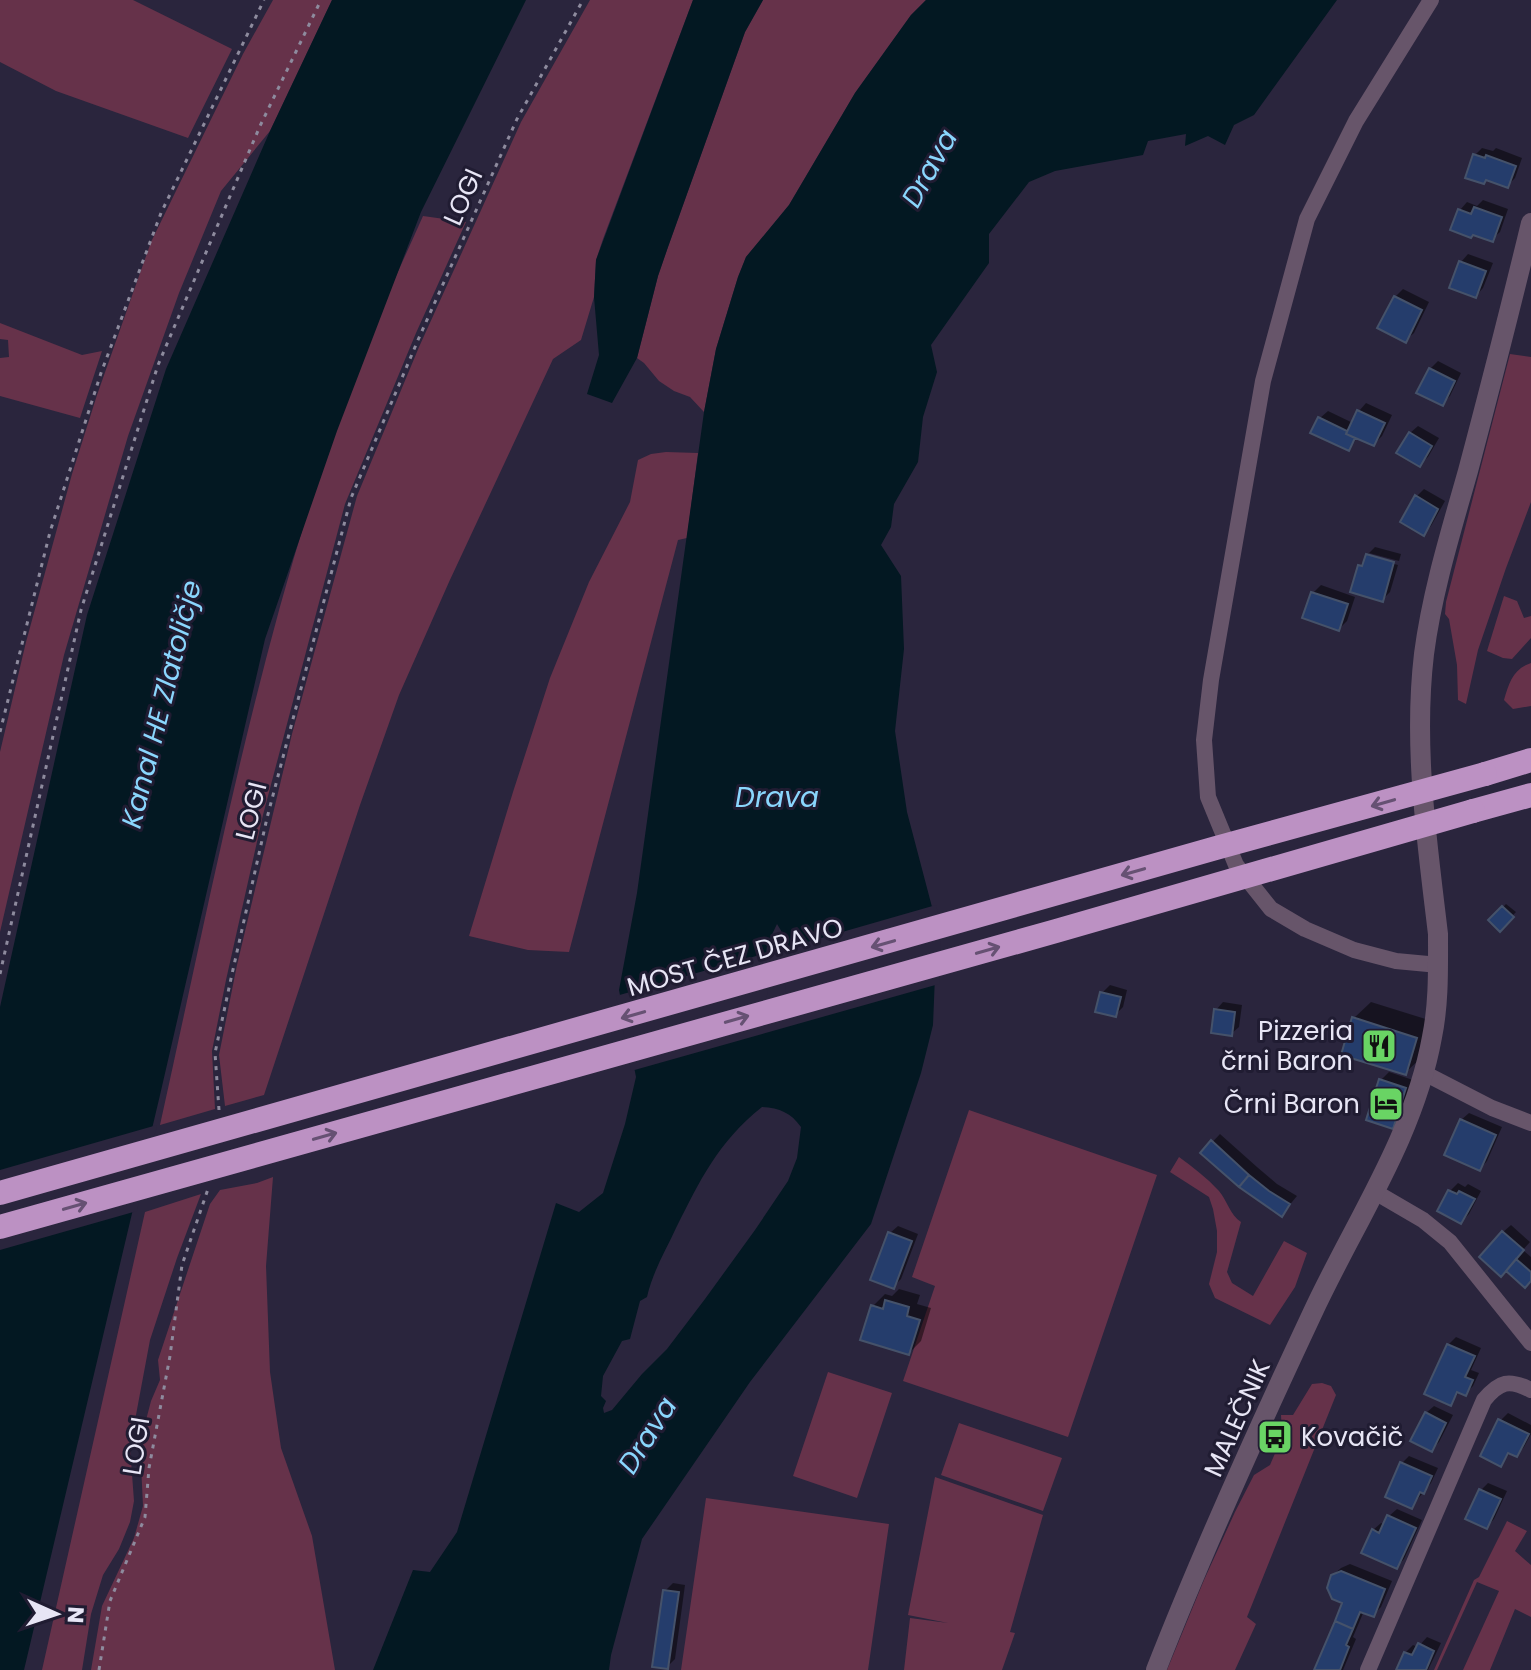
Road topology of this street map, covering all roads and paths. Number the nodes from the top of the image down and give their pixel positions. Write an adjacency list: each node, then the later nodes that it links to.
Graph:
1 (264, 0): 6 (path)
2 (321, 0): 10 (path)
3 (583, 0): 12 (path, LOGI)
4 (1431, 0): 9 (street)
5 (1531, 223): 9 (street, MALEČNIK)
6 (0, 732)
7 (1531, 760): 16 (highway, MOST ČEZ DRAVO, one-way to 16, bridge)
8 (1531, 795): 17 (highway, one-way to 8, bridge)
9 (1438, 963): 11 (street, MALEČNIK)
10 (0, 974)
11 (1424, 1073): 13 (street); 15 (street, MALEČNIK)
12 (218, 1120)
13 (1531, 1123)
14 (210, 1179): 20 (path, LOGI)
15 (1375, 1192): 18 (street); 21 (street, MALEČNIK)
16 (0, 1193)
17 (0, 1227)
18 (1531, 1343)
19 (1531, 1390): 22 (street)
20 (99, 1670)
21 (1156, 1670)
22 (1368, 1670)

